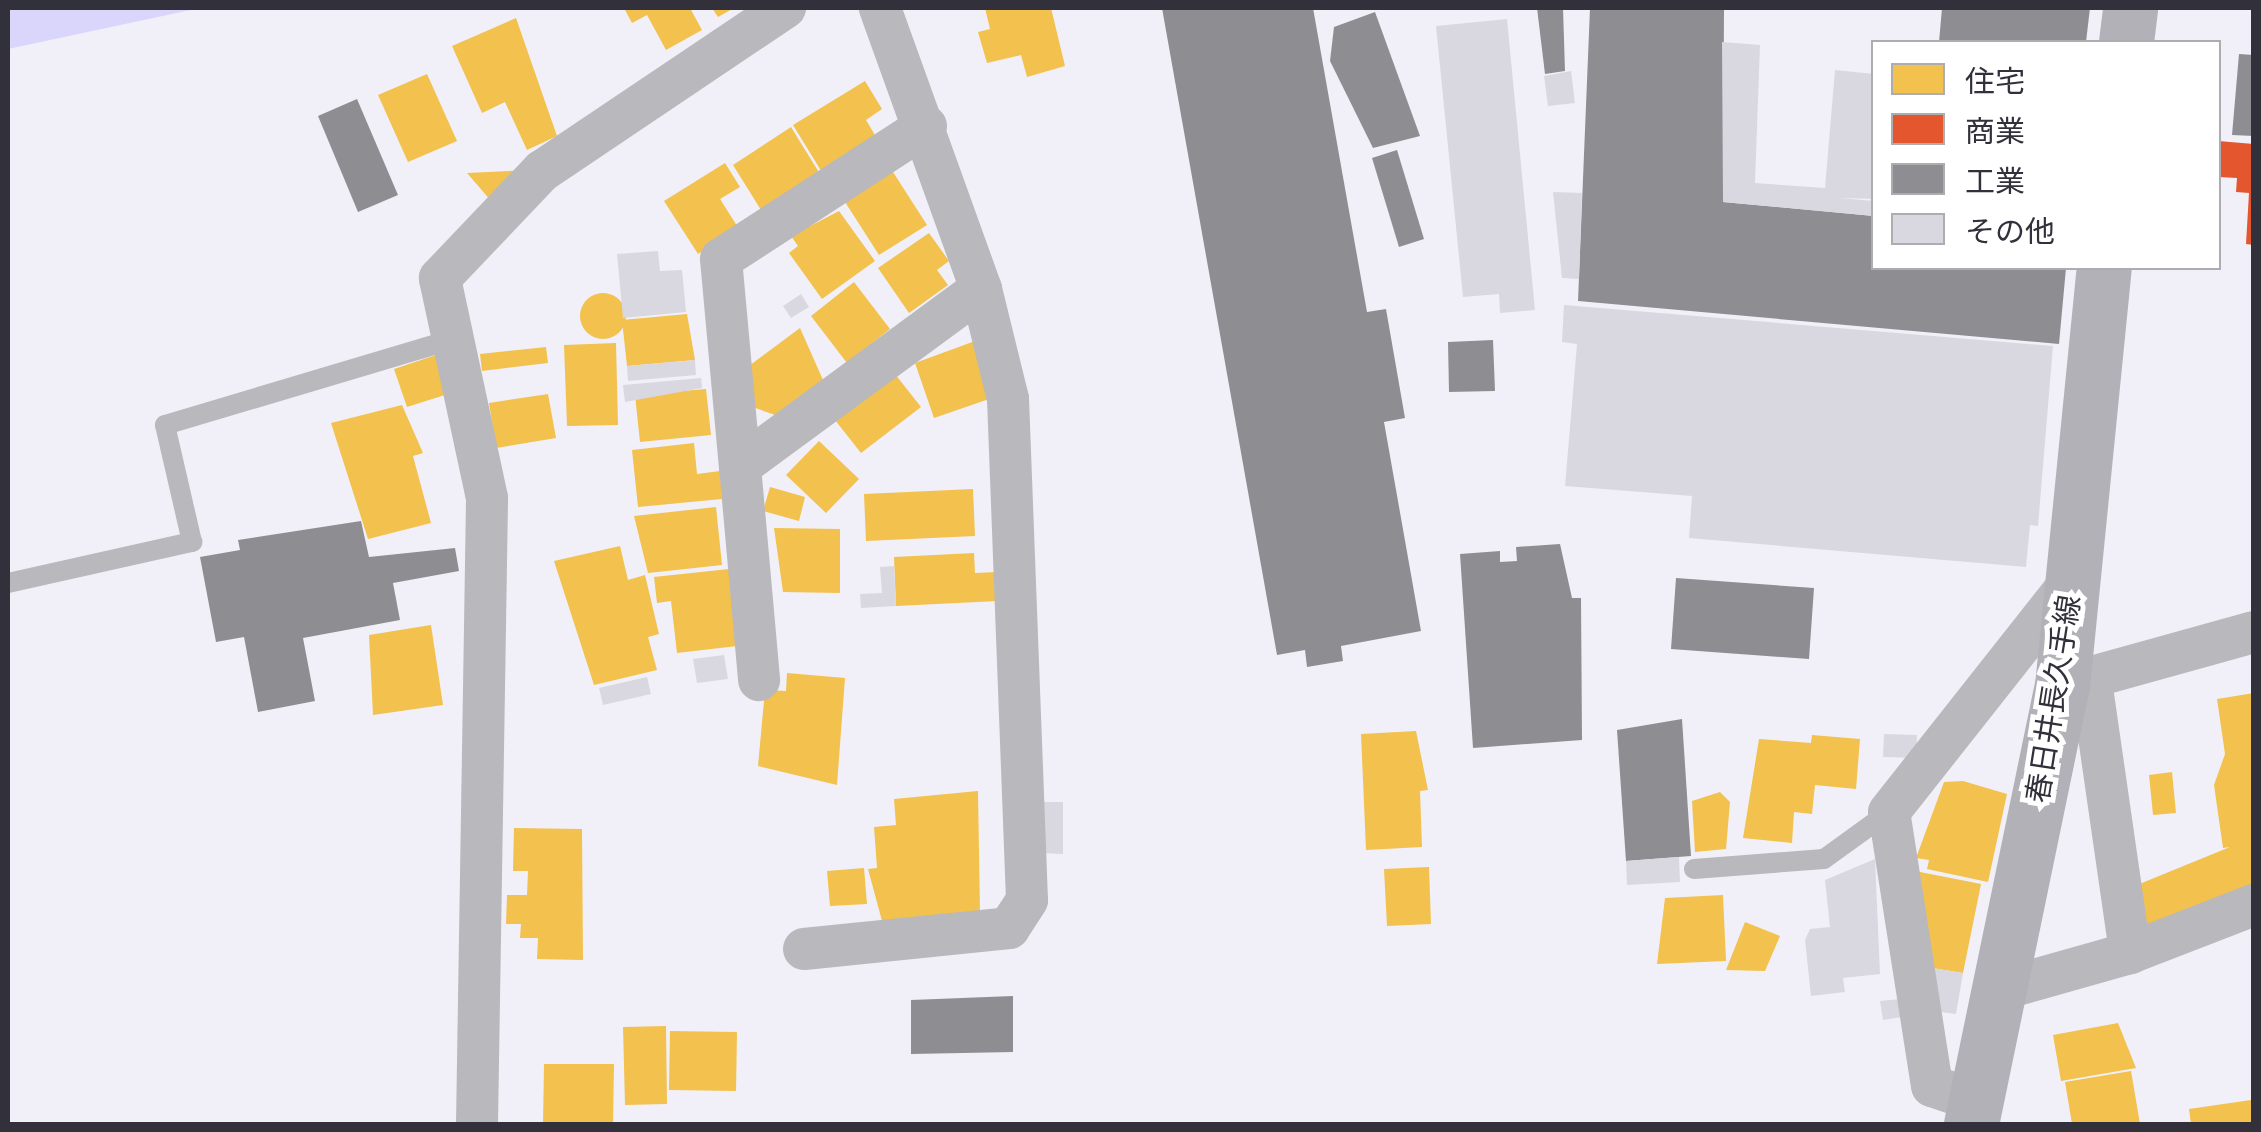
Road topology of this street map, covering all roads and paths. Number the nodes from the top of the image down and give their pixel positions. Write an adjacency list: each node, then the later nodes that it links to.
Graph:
1 (785, 8): 8 (street)
2 (880, 8): 5 (street)
3 (2130, 8): 4 (main road)
4 (2126, 40)
5 (926, 126): 7 (street); 9 (street)
6 (2104, 270): 10 (main road, 春日井長久手線)
7 (981, 289): 9 (street); 18 (street)
8 (451, 340): 11 (lane); 22 (street)
9 (740, 466): 13 (street)
10 (2073, 579): 14 (main road, 春日井長久手線); 15 (street)
11 (8, 583)
12 (2254, 632): 14 (street)
13 (759, 680)
14 (2077, 683): 19 (street); 20 (main road, 春日井長久手線)
15 (1889, 812): 16 (lane); 21 (street)
16 (1694, 869)
17 (2254, 905): 19 (street)
18 (804, 949)
19 (2130, 953): 20 (street)
20 (1999, 990): 21 (main road, 春日井長久手線)
21 (1973, 1113)
22 (477, 1124)

